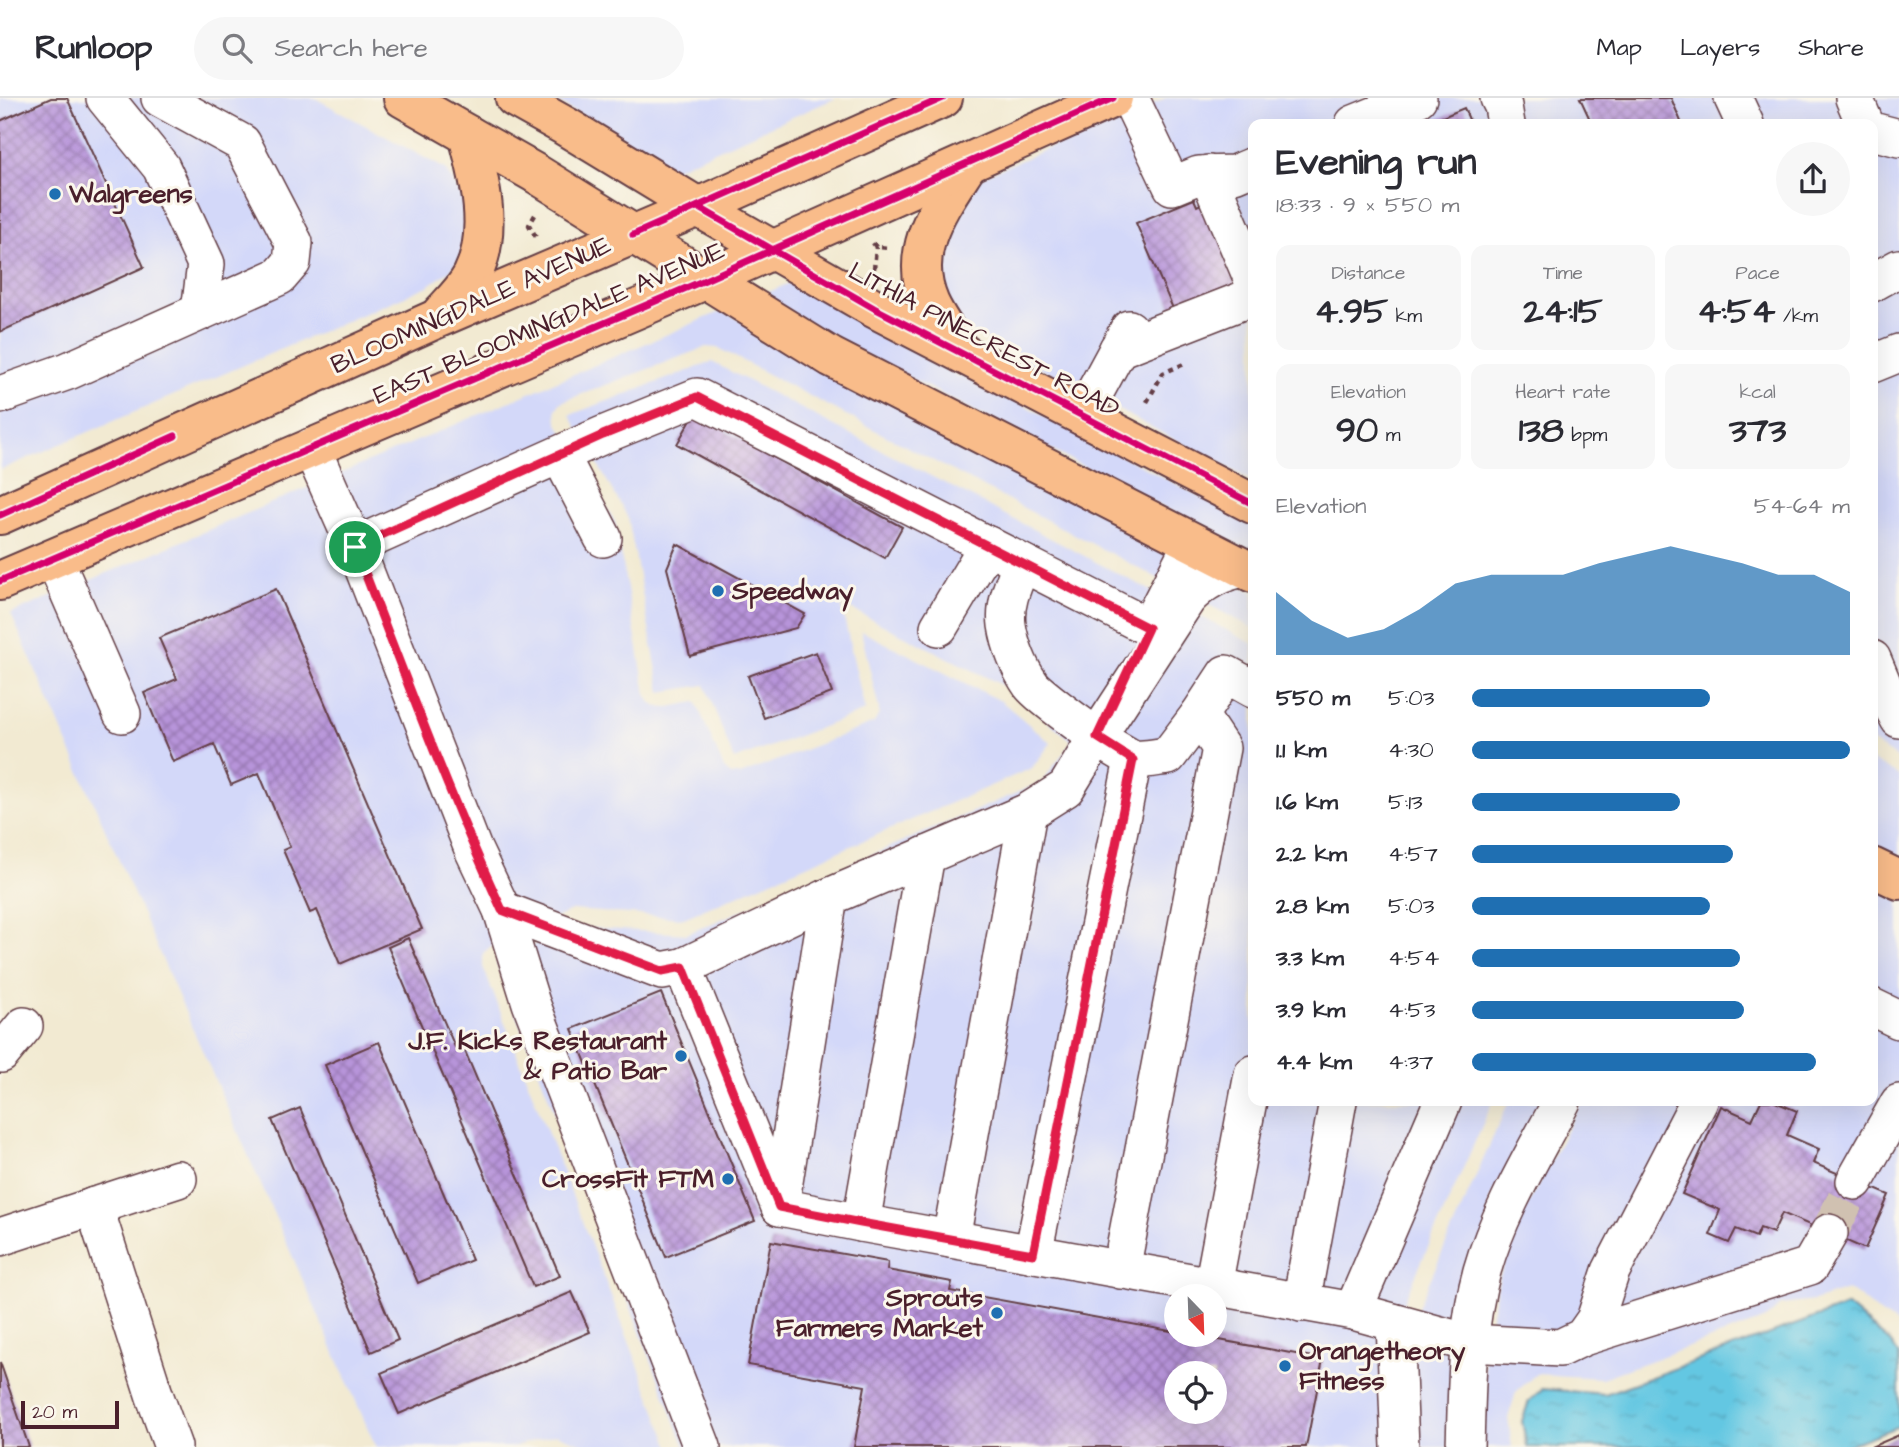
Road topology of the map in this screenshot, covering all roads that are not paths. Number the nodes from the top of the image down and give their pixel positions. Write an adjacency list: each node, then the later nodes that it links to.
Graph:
1 (105, 98): 31 (street)
2 (160, 98): 31 (street)
3 (402, 98): 18 (main road)
4 (515, 98): 23 (main road, LITHIA PINECREST ROAD)
5 (943, 98): 12 (main road, BLOOMINGDALE AVENUE)
6 (1113, 98): 20 (main road, EAST BLOOMINGDALE AVENUE)
7 (1130, 98): 22 (street)
8 (1418, 98): 13 (street)
9 (1499, 98): 14 (street)
10 (1733, 98): 15 (street)
11 (1854, 98): 16 (street)
12 (898, 107): 23 (main road, BLOOMINGDALE AVENUE)
13 (1366, 119)
14 (1505, 119)
15 (1743, 119)
16 (1863, 119)
17 (1878, 133): 19 (street)
18 (468, 135): 24 (main road); 32 (main road)
19 (1899, 138)
20 (968, 163): 25 (main road, EAST BLOOMINGDALE AVENUE); 33 (main road)
21 (1248, 168): 22 (street)
22 (1208, 174): 26 (street)
23 (698, 207): 24 (main road, BLOOMINGDALE AVENUE); 25 (main road, LITHIA PINECREST ROAD)
24 (633, 235): 28 (main road); 32 (main road, BLOOMINGDALE AVENUE)
25 (772, 250): 28 (main road, EAST BLOOMINGDALE AVENUE); 33 (main road, LITHIA PINECREST ROAD)
26 (1248, 268)
27 (1899, 268): 29 (street)
28 (705, 280): 38 (main road, EAST BLOOMINGDALE AVENUE); 43 (main road)
29 (1878, 280)
30 (1248, 298): 37 (street)
31 (200, 311): 36 (street)
32 (436, 319): 41 (main road, BLOOMINGDALE AVENUE)
33 (961, 352): 37 (main road, LITHIA PINECREST ROAD)
34 (1899, 353): 35 (street)
35 (1878, 362)
36 (0, 396)
37 (1083, 416): 40 (main road, LITHIA PINECREST ROAD)
38 (311, 447): 45 (street); 46 (main road, EAST BLOOMINGDALE AVENUE)
39 (560, 455): 42 (street); 44 (street); 45 (street)
40 (1248, 501)
41 (0, 515)
42 (603, 538)
43 (1192, 543): 48 (main road); 51 (street)
44 (988, 545): 47 (street); 50 (street)
45 (355, 547): 64 (street)
46 (54, 558): 49 (main road, EAST BLOOMINGDALE AVENUE); 54 (street)
47 (1022, 563): 51 (street); 57 (street)
48 (1248, 570): 57 (street)
49 (0, 581)
50 (939, 627)
51 (1148, 628): 57 (street)
52 (1878, 673): 56 (street)
53 (1248, 686): 55 (street)
54 (122, 714)
55 (1199, 715): 58 (street); 85 (street)
56 (1899, 719)
57 (1097, 737): 58 (street); 59 (street)
58 (1133, 760): 84 (street)
59 (1028, 812): 60 (street); 83 (street)
60 (926, 855): 63 (street); 80 (street)
61 (1878, 870): 62 (main road)
62 (1899, 880)
63 (829, 897): 65 (street); 79 (street)
64 (502, 910): 65 (street); 95 (street)
65 (683, 967): 79 (street)
66 (1878, 1010): 67 (street)
67 (1899, 1020)
68 (24, 1026): 69 (street)
69 (1, 1054)
70 (1248, 1100): 87 (street)
71 (1899, 1103): 77 (street)
72 (1337, 1106): 89 (street)
73 (1441, 1106): 90 (street)
74 (1559, 1106): 93 (street)
75 (1696, 1106): 92 (street)
76 (178, 1179): 78 (street)
77 (1855, 1181)
78 (94, 1206): 82 (street); 94 (street)
79 (779, 1207): 80 (street)
80 (861, 1223): 83 (street)
81 (1829, 1233): 92 (street)
82 (0, 1237)
83 (951, 1239): 84 (street)
84 (1033, 1254): 85 (street)
85 (1121, 1270): 86 (street)
86 (1202, 1284)
87 (1213, 1284)
88 (1227, 1289): 89 (street)
89 (1301, 1303): 90 (street)
90 (1353, 1311): 91 (street)
91 (1395, 1323): 93 (street); 96 (street)
92 (1583, 1337): 93 (street)
93 (1469, 1343): 97 (street)
94 (173, 1447)
95 (702, 1447)
96 (1399, 1447)
97 (1465, 1447)

